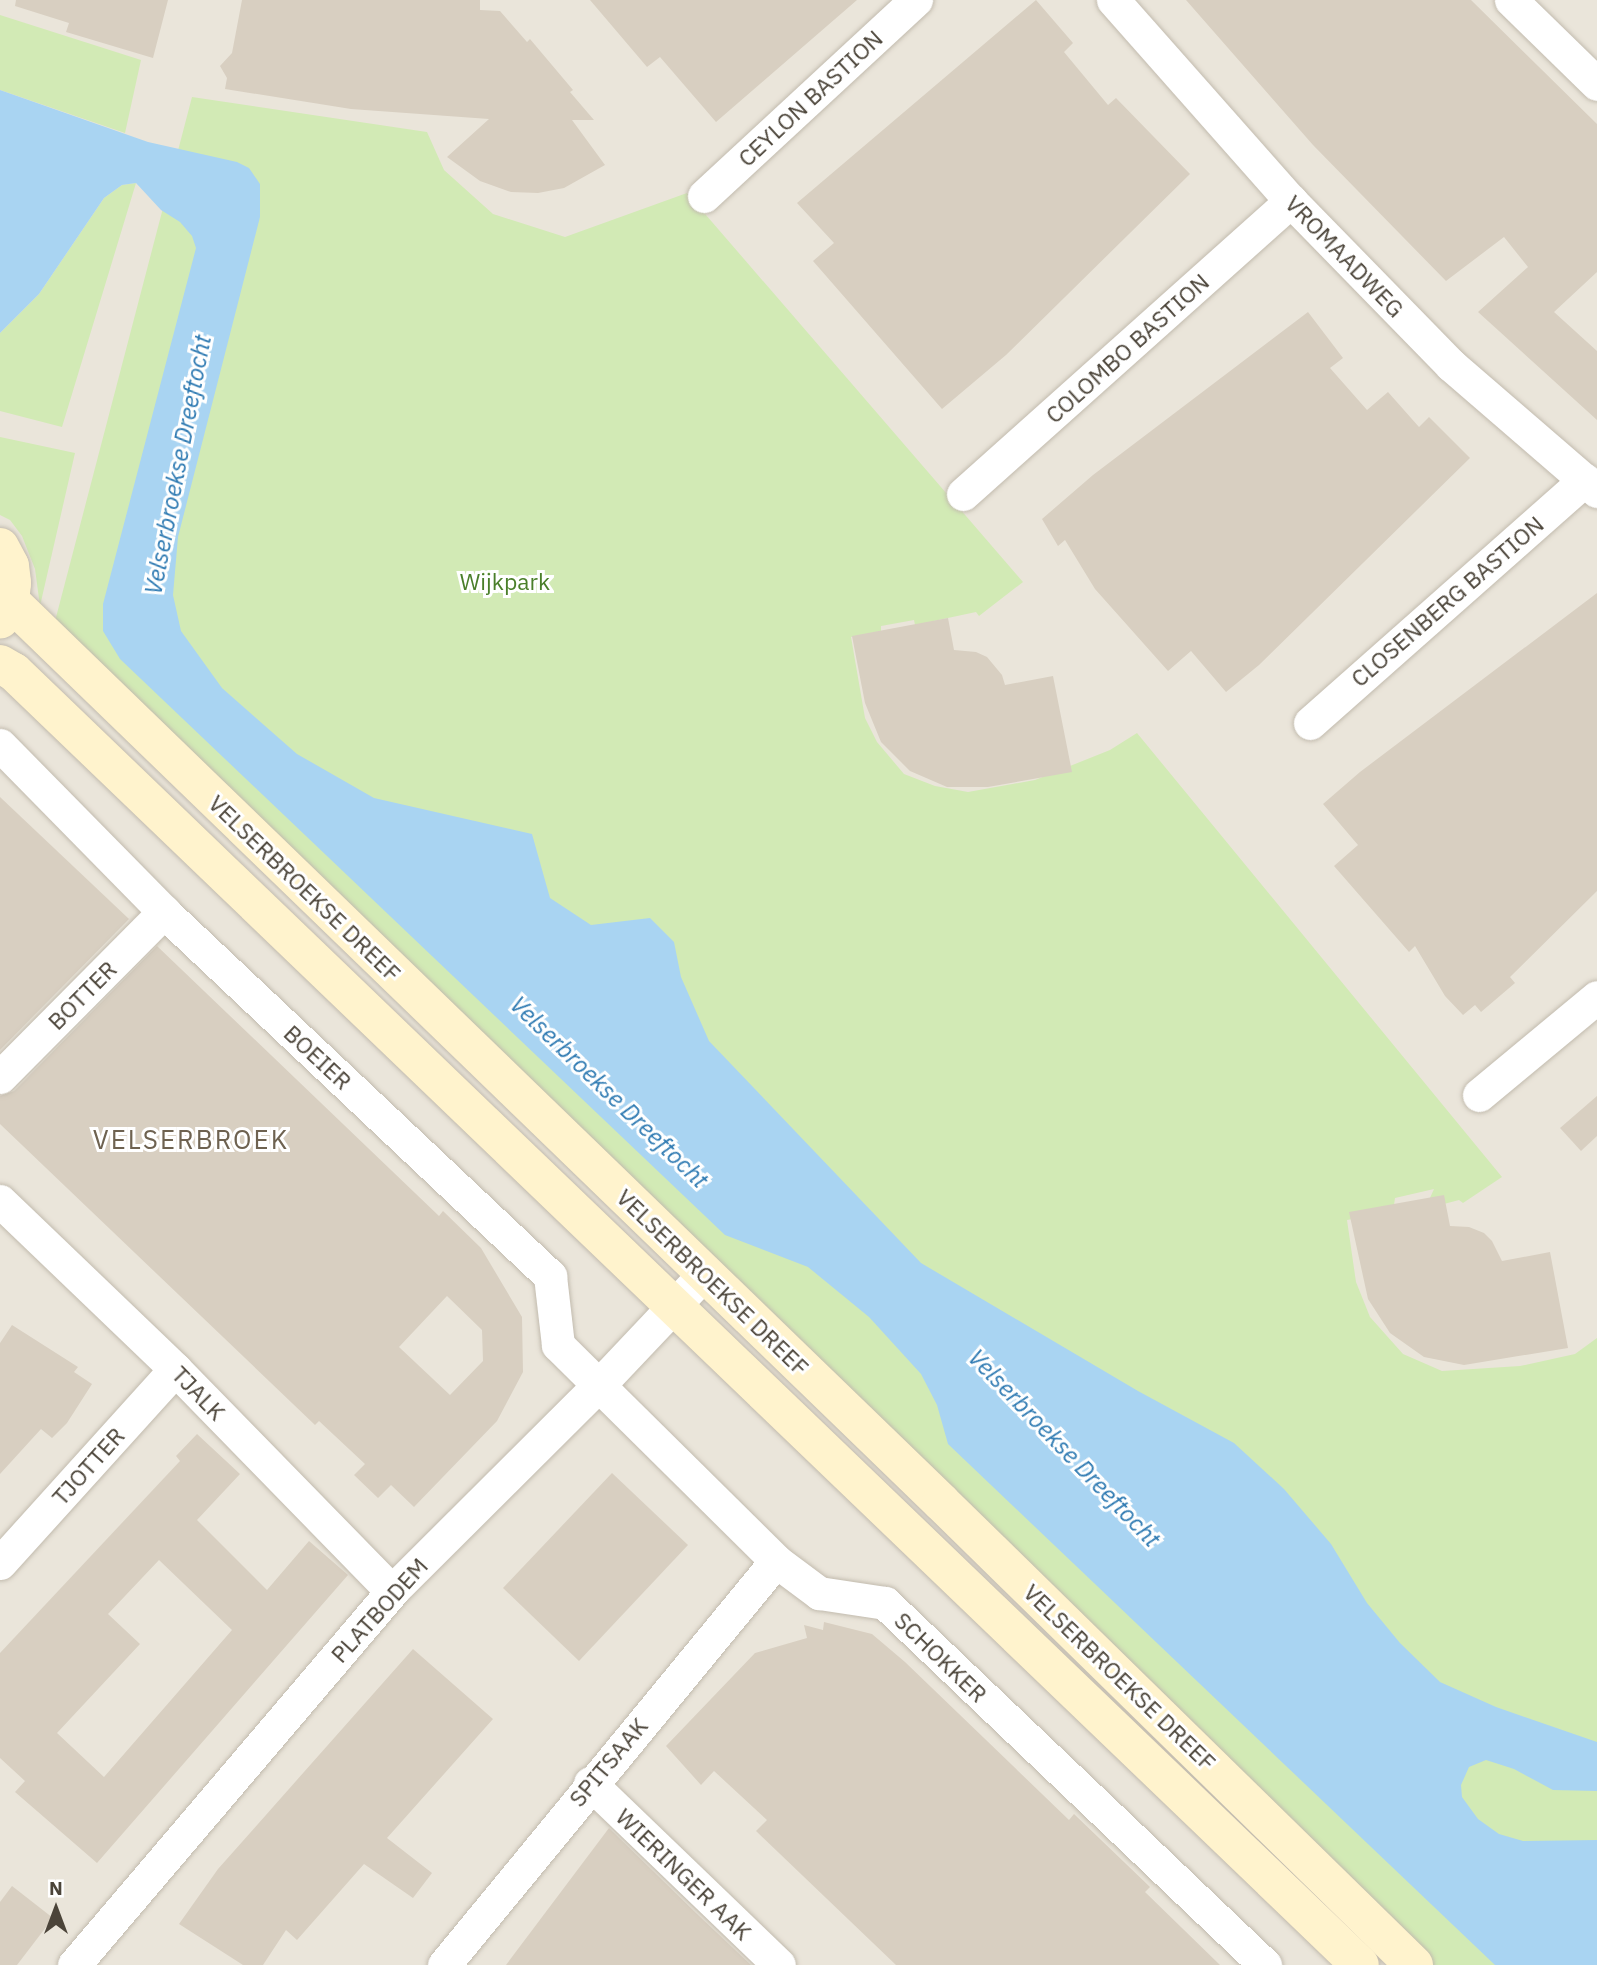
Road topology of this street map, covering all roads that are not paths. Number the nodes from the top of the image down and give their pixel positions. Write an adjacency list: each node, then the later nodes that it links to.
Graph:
1 (916, 0): 5 (street, CEYLON BASTION)
2 (1113, 0): 6 (street, VROMAADWEG)
3 (1511, 0): 4 (street)
4 (1597, 84)
5 (704, 197)
6 (1291, 201): 7 (street, VROMAADWEG); 8 (street, COLOMBO BASTION)
7 (1591, 486): 12 (street, CLOSENBERG BASTION)
8 (964, 494)
9 (0, 547): 10 (street)
10 (5, 611): 19 (street, VELSERBROEKSE DREEF)
11 (0, 664): 20 (street, VELSERBROEKSE DREEF)
12 (1310, 723)
13 (0, 745): 14 (street, BOEIER)
14 (164, 912): 16 (street, BOTTER); 22 (street, BOEIER)
15 (1597, 997): 17 (street)
16 (0, 1077)
17 (1479, 1096)
18 (0, 1201): 21 (street, TJALK)
19 (704, 1274): 20 (street, PLATBODEM); 32 (street, VELSERBROEKSE DREEF)
20 (674, 1306): 22 (street, PLATBODEM); 31 (street, VELSERBROEKSE DREEF)
21 (175, 1369): 24 (street, TJOTTER); 25 (street, TJALK)
22 (599, 1385): 23 (street, SCHOKKER); 25 (street, PLATBODEM)
23 (776, 1561): 26 (street, SPITSAAK); 30 (street, SCHOKKER)
24 (0, 1563)
25 (392, 1591): 27 (street, PLATBODEM)
26 (590, 1783): 28 (street, SPITSAAK); 29 (street, WIERINGER AAK)
27 (74, 1965)
28 (444, 1965)
29 (779, 1965)
30 (1265, 1965)
31 (1360, 1965)
32 (1414, 1965)

